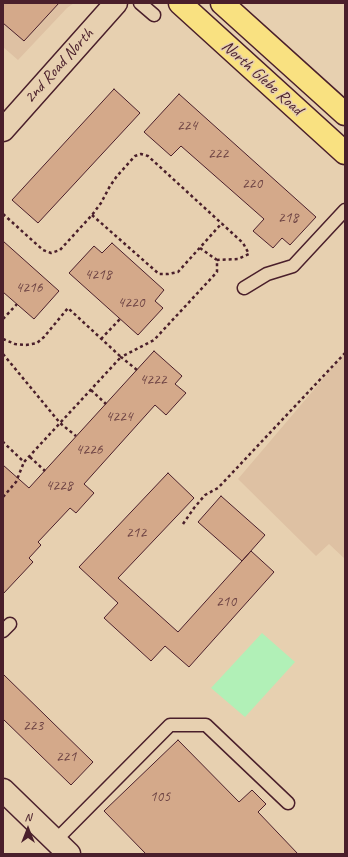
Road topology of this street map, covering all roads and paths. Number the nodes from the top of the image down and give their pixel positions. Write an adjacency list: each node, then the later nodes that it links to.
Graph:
1 (140, 3): 5 (lane)
2 (180, 3): 8 (main road, North Glebe Road)
3 (112, 4): 7 (street, 2nd Road North)
4 (224, 4): 6 (main road, North Glebe Road)
5 (154, 15)
6 (345, 114)
7 (3, 130)
8 (345, 153)
9 (345, 210): 15 (lane)
10 (3, 214): 11 (path)
11 (92, 215): 12 (path); 13 (path)
12 (222, 223): 13 (path); 14 (path)
13 (200, 248): 14 (path)
14 (217, 260): 24 (path)
15 (244, 288)
16 (17, 304): 17 (path)
17 (3, 319)
18 (120, 320): 20 (path)
19 (3, 339): 20 (path); 21 (path)
20 (101, 339): 24 (path)
21 (3, 343)
22 (345, 353): 35 (path)
23 (3, 354): 28 (path)
24 (121, 356): 25 (path); 26 (path)
25 (137, 370)
26 (90, 390): 27 (path); 28 (path)
27 (106, 404)
28 (60, 423): 29 (path); 31 (path)
29 (76, 436)
30 (3, 442): 32 (path)
31 (30, 457): 32 (path); 33 (path)
32 (24, 462): 34 (path)
33 (45, 471)
34 (3, 497)
35 (183, 524)
36 (3, 790): 38 (street)
37 (288, 803): 38 (lane)
38 (62, 848)

